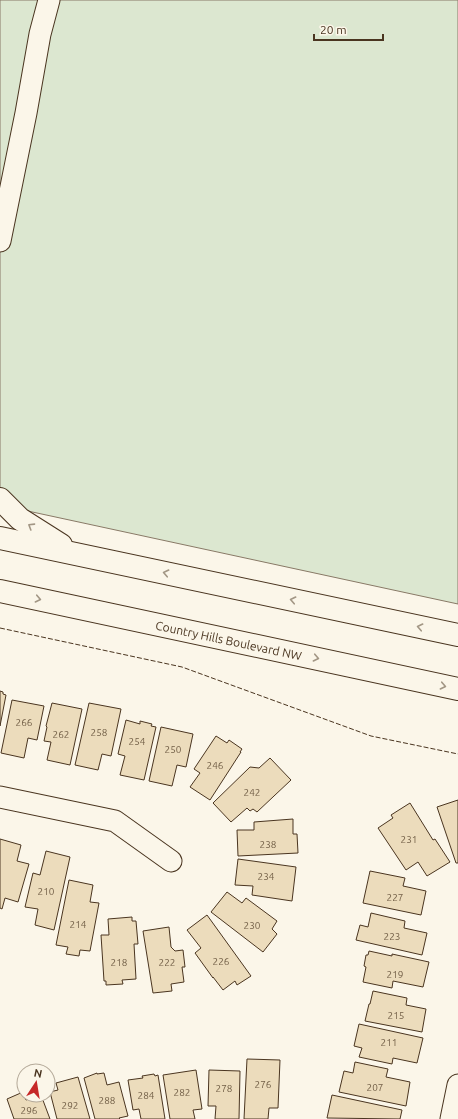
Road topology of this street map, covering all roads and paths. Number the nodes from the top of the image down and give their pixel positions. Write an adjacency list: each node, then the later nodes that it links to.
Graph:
1 (49, 0): 2 (street)
2 (0, 241)
3 (0, 499): 5 (main road, one-way to 3)
4 (0, 538): 5 (main road)
5 (76, 554): 7 (main road, one-way to 5)
6 (0, 591): 8 (main road, Country Hills Boulevard NW, one-way to 8)
7 (458, 635)
8 (458, 689)
9 (0, 797): 10 (street)
10 (171, 861)
11 (458, 1085): 12 (street)
12 (451, 1119)

